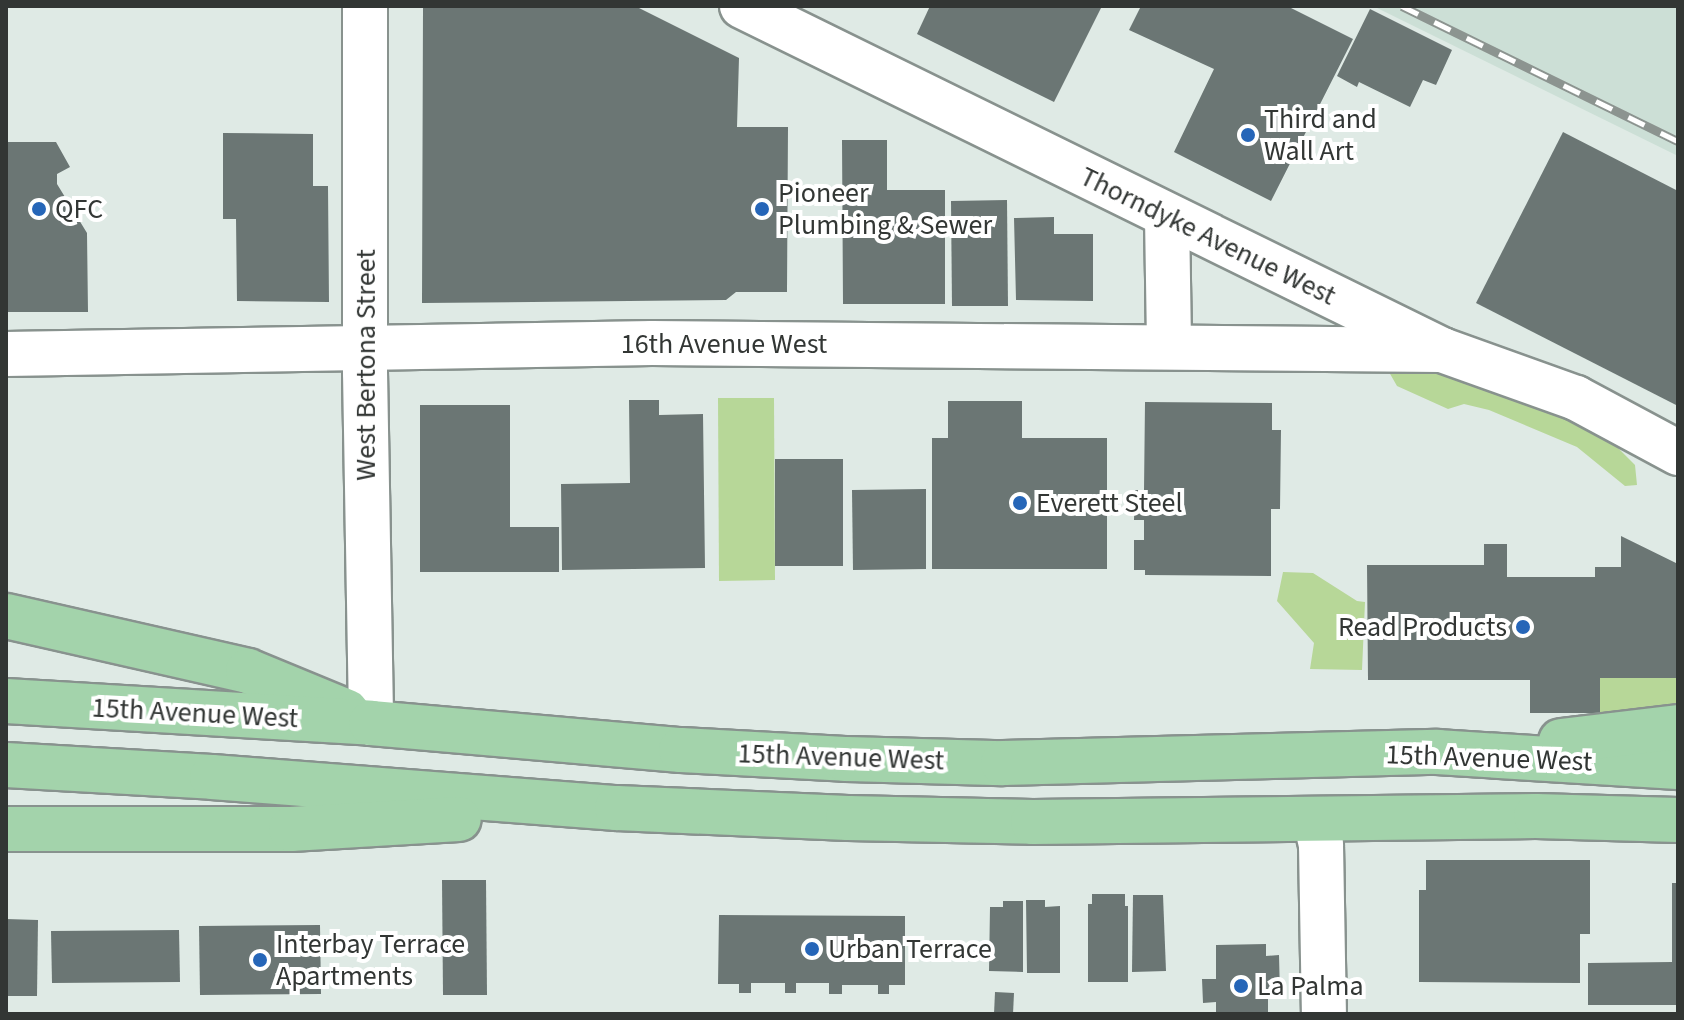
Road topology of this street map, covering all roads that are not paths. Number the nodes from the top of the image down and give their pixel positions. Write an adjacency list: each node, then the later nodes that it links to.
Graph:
1 (365, 6): 5 (street, West Bertona Street)
2 (742, 6): 3 (street, Thorndyke Avenue West)
3 (1167, 216): 4 (street); 6 (street, Thorndyke Avenue West)
4 (1169, 346): 5 (street, 16th Avenue West); 6 (street, 16th Avenue West)
5 (365, 348): 7 (street, 16th Avenue West); 11 (street, West Bertona Street)
6 (1442, 350): 8 (street, Thorndyke Avenue West)
7 (6, 354)
8 (1678, 453)
9 (6, 616): 11 (main road)
10 (6, 701): 11 (main road, 15th Avenue West)
11 (371, 723): 13 (main road, 15th Avenue West)
12 (1678, 727): 13 (main road)
13 (1483, 753): 15 (main road, 15th Avenue West)
14 (6, 765): 16 (main road, 15th Avenue West)
15 (1678, 767)
16 (617, 808): 17 (main road, 15th Avenue West); 21 (main road)
17 (1315, 819): 18 (main road, 15th Avenue West); 22 (street)
18 (1608, 819): 19 (main road, 15th Avenue West); 20 (main road)
19 (1678, 820)
20 (1678, 826)
21 (6, 829)
22 (1324, 1014)

